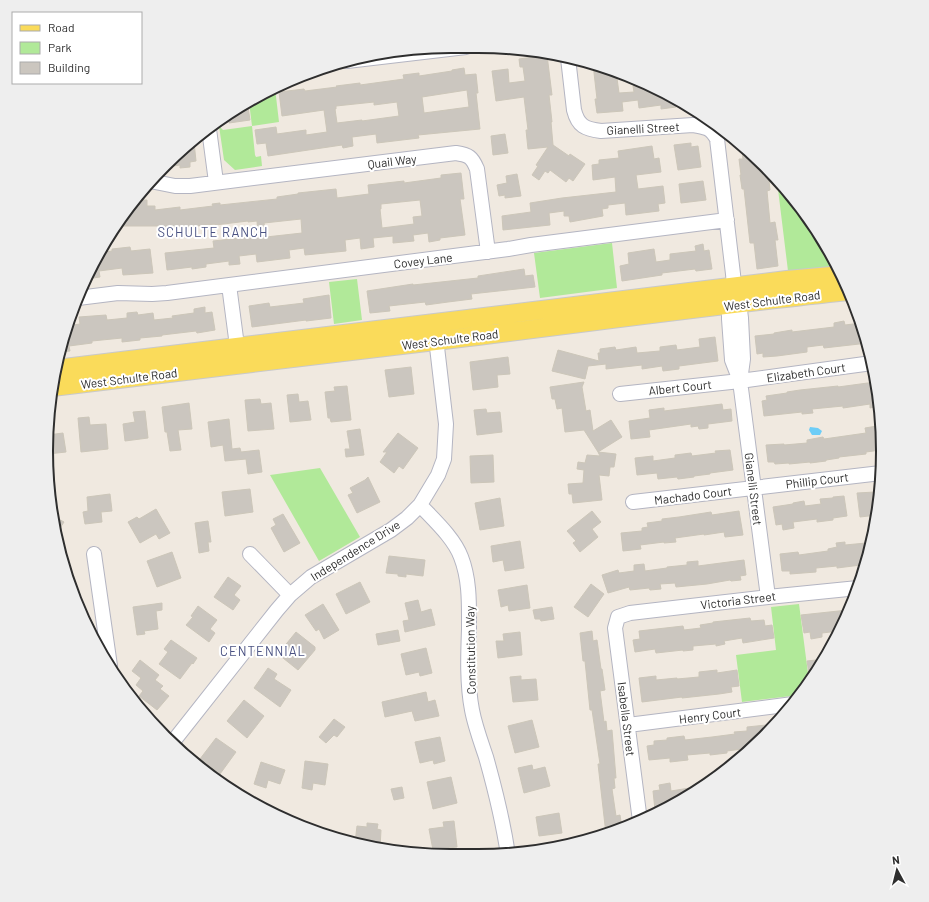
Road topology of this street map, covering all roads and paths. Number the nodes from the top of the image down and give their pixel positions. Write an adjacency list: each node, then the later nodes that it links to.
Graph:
1 (569, 64): 5 (street, Gianelli Street)
2 (211, 134): 3 (street)
3 (216, 182): 4 (street); 6 (street, Quail Way)
4 (158, 183)
5 (727, 220): 6 (street, Covey Lane); 9 (street, Gianelli Street)
6 (488, 252): 8 (street, Covey Lane)
7 (835, 276): 9 (main road, West Schulte Road)
8 (229, 285): 11 (street, Covey Lane); 14 (street)
9 (734, 286): 12 (street, Gianelli Street); 13 (main road, West Schulte Road)
10 (843, 292): 12 (main road, West Schulte Road)
11 (84, 297)
12 (734, 304): 13 (main road, West Schulte Road); 17 (street, Gianelli Street)
13 (435, 332): 14 (main road, West Schulte Road); 18 (main road, West Schulte Road); 23 (street, Independence Drive)
14 (237, 346): 16 (main road, West Schulte Road)
15 (866, 364): 17 (street, Elizabeth Court)
16 (62, 368)
17 (740, 380): 19 (street, Albert Court); 21 (street, Gianelli Street)
18 (58, 386)
19 (620, 394)
20 (875, 474): 21 (street, Phillip Court)
21 (754, 488): 22 (street, Machado Court); 28 (street, Gianelli Street)
22 (633, 502)
23 (420, 505): 27 (street, Independence Drive); 35 (street, Constitution Way)
24 (94, 554): 30 (street)
25 (250, 554): 27 (street)
26 (851, 589): 28 (street, Victoria Street)
27 (290, 595): 33 (street, Independence Drive)
28 (768, 597): 29 (street, Victoria Street)
29 (618, 617): 32 (street, Isabella Street)
30 (108, 653)
31 (784, 705): 32 (street, Henry Court)
32 (628, 725): 34 (street, Isabella Street)
33 (176, 738)
34 (639, 815)
35 (507, 848)

